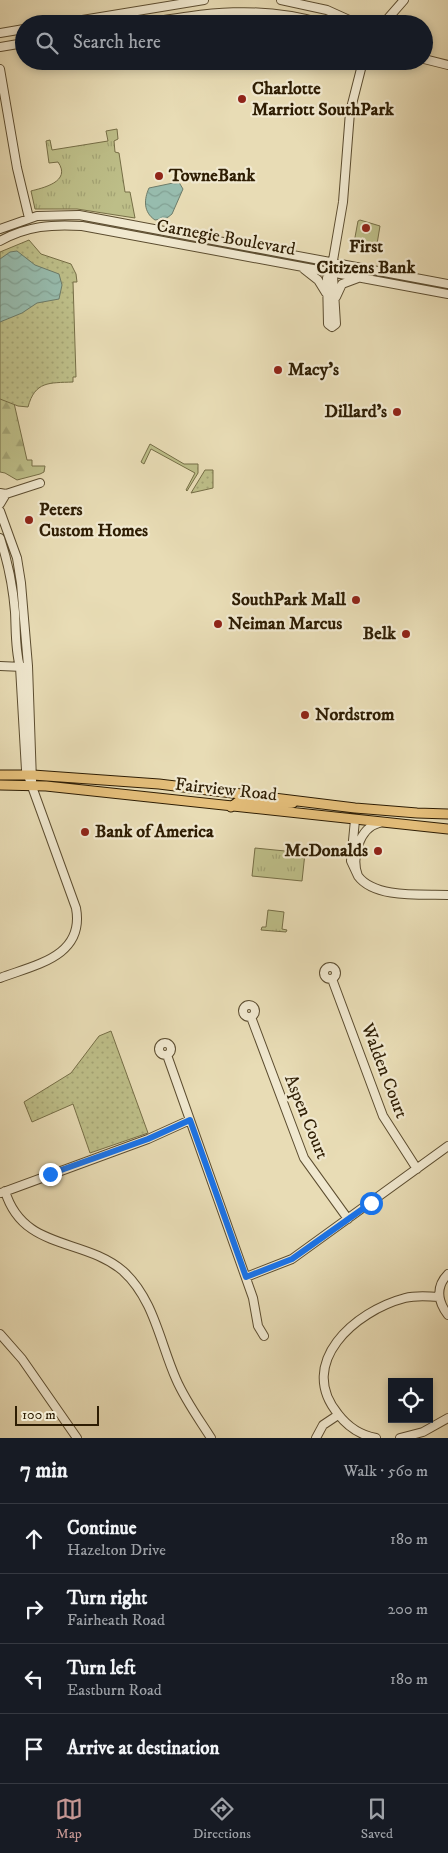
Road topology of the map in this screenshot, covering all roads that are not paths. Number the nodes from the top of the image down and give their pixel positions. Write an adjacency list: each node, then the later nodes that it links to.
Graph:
1 (204, 0): 6 (street)
2 (281, 0): 5 (street)
3 (404, 0): 10 (street)
4 (326, 1): 5 (street)
5 (324, 10): 9 (street)
6 (113, 15)
7 (202, 15): 8 (street)
8 (290, 15)
9 (336, 15)
10 (392, 15)
11 (15, 30): 12 (street)
12 (0, 33)
13 (15, 44): 14 (street)
14 (0, 47)
15 (433, 61): 16 (street)
16 (448, 65)
17 (0, 69): 19 (street)
18 (361, 70): 22 (street)
19 (29, 218): 20 (street, Carnegie Boulevard); 22 (street, Carnegie Boulevard)
20 (0, 229)
21 (0, 241): 23 (street, Carnegie Boulevard)
22 (332, 262): 24 (street); 26 (street, Carnegie Boulevard)
23 (298, 266): 24 (street, Carnegie Boulevard); 28 (street)
24 (331, 272): 25 (street, Carnegie Boulevard); 28 (street); 29 (street)
25 (362, 278): 27 (street, Carnegie Boulevard); 29 (street)
26 (448, 284)
27 (448, 294)
28 (327, 297): 29 (street)
29 (335, 301)
30 (40, 483): 31 (street)
31 (3, 494): 32 (street)
32 (0, 504)
33 (0, 511): 36 (street)
34 (0, 538): 36 (street)
35 (0, 666): 36 (street)
36 (24, 667): 38 (street)
37 (0, 775): 38 (main road, Fairview Road)
38 (30, 775): 40 (street); 41 (main road, Fairview Road)
39 (0, 785): 40 (main road, Fairview Road)
40 (32, 786): 42 (main road, Fairview Road); 49 (street)
41 (304, 801): 42 (main road); 43 (main road, Fairview Road)
42 (231, 807): 44 (main road, Fairview Road)
43 (448, 814)
44 (355, 820): 45 (main road, Fairview Road); 47 (street)
45 (380, 823): 46 (main road, Fairview Road); 47 (street)
46 (448, 829)
47 (358, 876): 48 (street)
48 (448, 895)
49 (0, 978)
50 (332, 979): 55 (street, Walden Court)
51 (251, 1017): 57 (street, Aspen Court)
52 (167, 1055): 53 (street)
53 (190, 1120): 56 (street); 59 (street)
54 (448, 1146): 55 (street)
55 (417, 1169): 57 (street)
56 (2, 1192): 67 (street)
57 (348, 1219): 59 (street)
58 (448, 1274): 60 (street)
59 (246, 1277): 63 (street)
60 (439, 1296): 61 (street); 64 (street)
61 (448, 1315)
62 (0, 1334): 66 (street)
63 (264, 1336)
64 (338, 1415): 68 (street); 69 (street)
65 (448, 1418): 70 (street)
66 (75, 1437)
67 (212, 1438)
68 (316, 1438)
69 (376, 1438)
70 (400, 1438)

